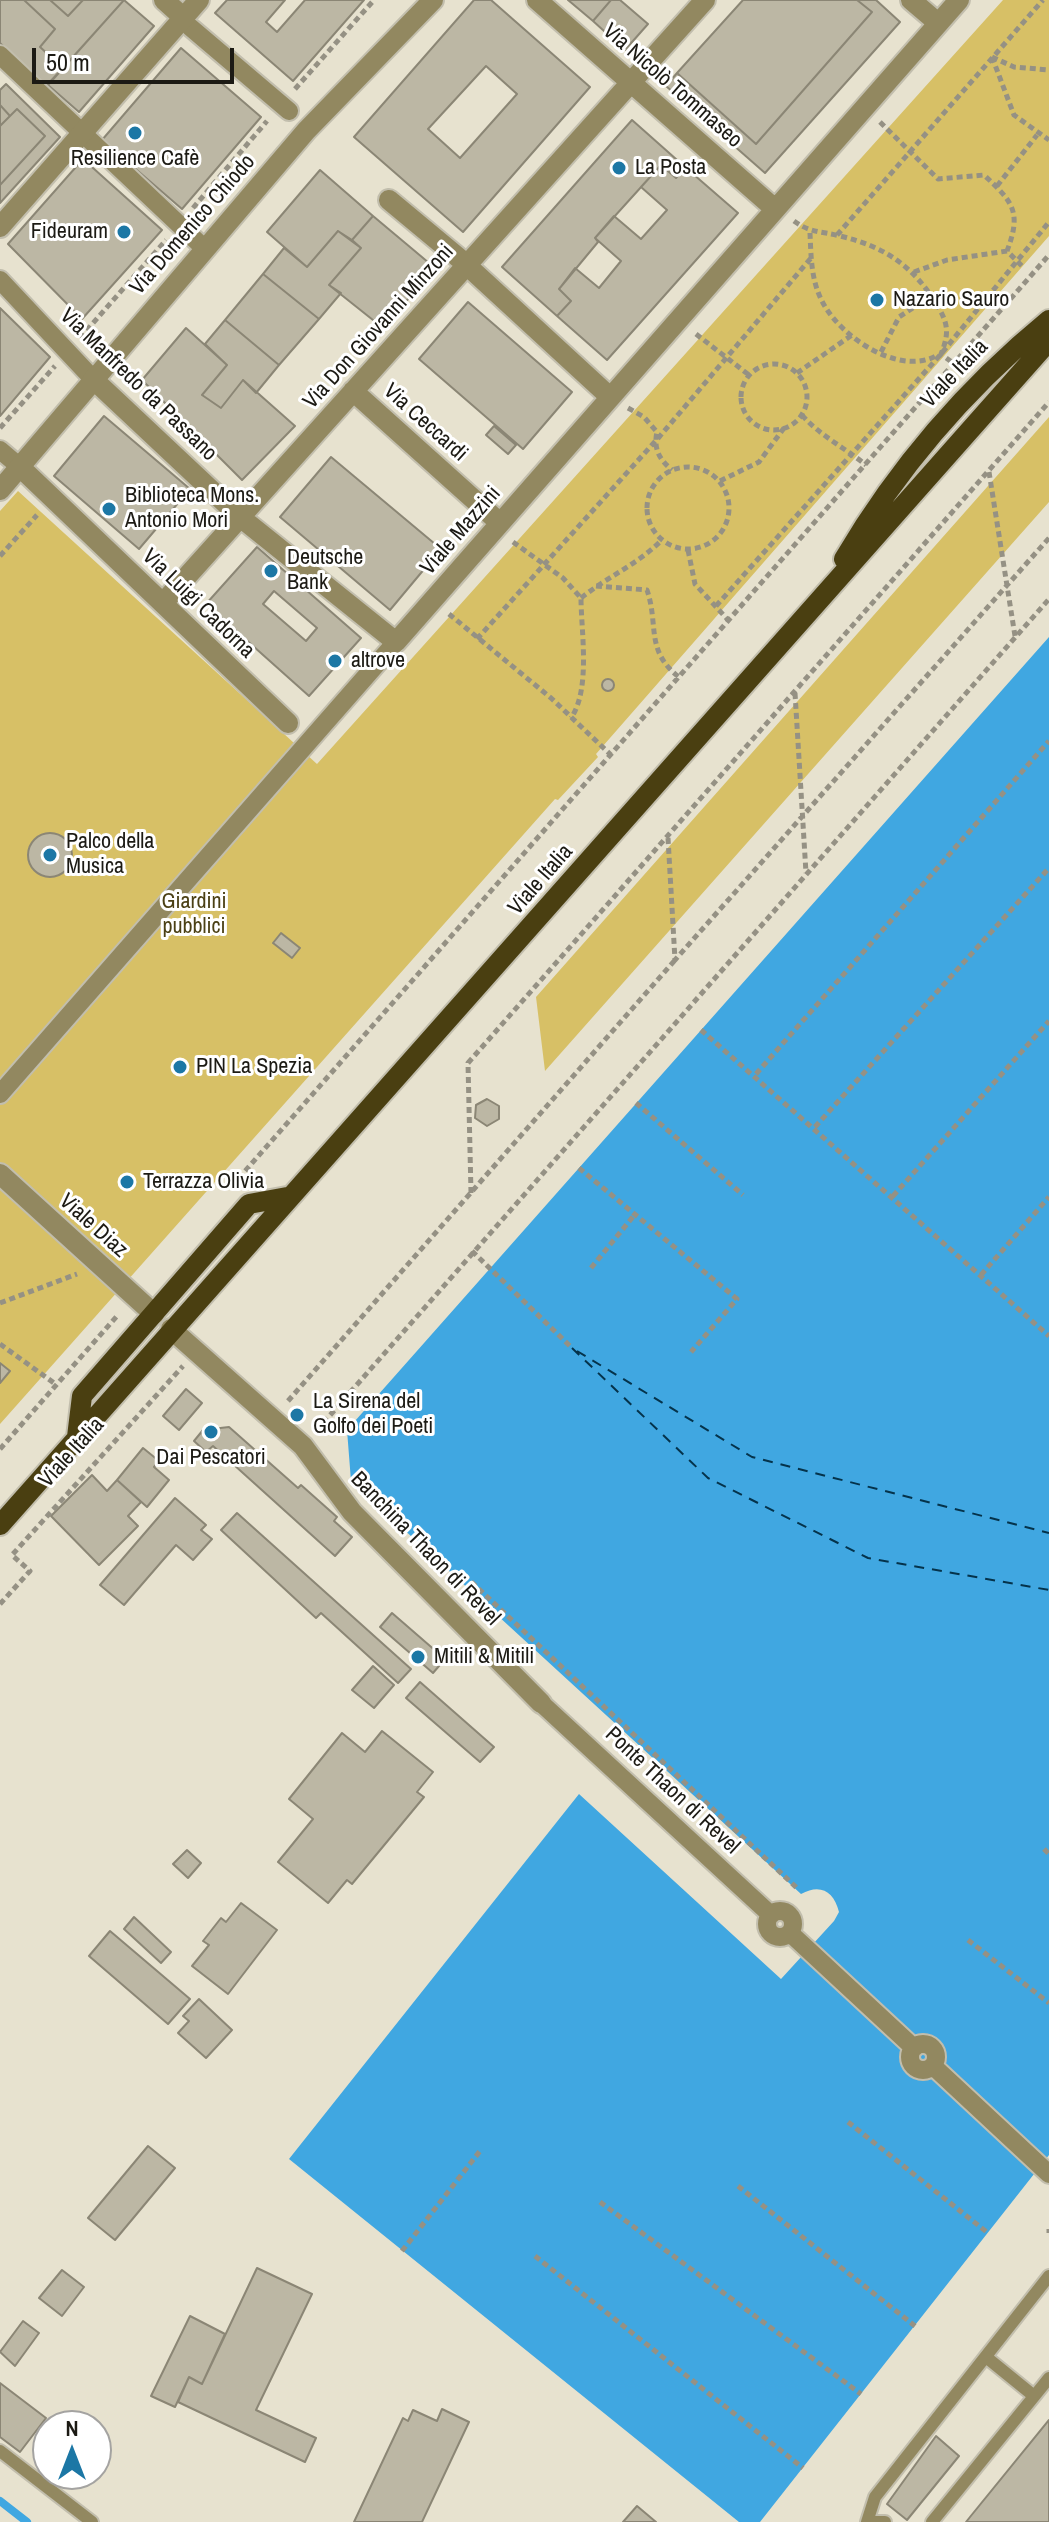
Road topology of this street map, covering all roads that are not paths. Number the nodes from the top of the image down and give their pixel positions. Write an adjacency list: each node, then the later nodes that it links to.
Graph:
1 (164, 0): 8 (street)
2 (199, 0): 8 (street)
3 (433, 0): 17 (street, Via Domenico Chiodo)
4 (537, 0): 11 (street, Via Nicolò Tommaseo)
5 (705, 0): 11 (street, Via Don Giovanni Minzoni)
6 (911, 0): 9 (street)
7 (959, 0): 9 (street, Viale Mazzini)
8 (187, 23): 12 (street); 13 (street)
9 (938, 23): 15 (street, Viale Mazzini)
10 (0, 55): 13 (street)
11 (631, 82): 15 (street, Via Nicolò Tommaseo); 18 (street, Via Don Giovanni Minzoni)
12 (289, 111)
13 (83, 133): 16 (street); 17 (street)
14 (389, 200): 18 (street)
15 (775, 209): 24 (street, Viale Mazzini)
16 (0, 227)
17 (205, 249): 22 (street, Via Domenico Chiodo)
18 (467, 265): 23 (street, Via Don Giovanni Minzoni); 24 (street)
19 (0, 280): 22 (street, Via Manfredo da Passano)
20 (1049, 320): 30 (main road, Viale Italia)
21 (1049, 341): 30 (main road, Viale Italia)
22 (93, 379): 26 (street, Via Domenico Chiodo); 28 (street, Via Manfredo da Passano)
23 (353, 391): 28 (street, Via Don Giovanni Minzoni); 29 (street, Via Ceccardi)
24 (610, 397): 29 (street, Viale Mazzini)
25 (0, 450): 26 (street)
26 (20, 467): 27 (street, Via Domenico Chiodo); 31 (street, Via Luigi Cadorna)
27 (0, 490)
28 (240, 517): 31 (street, Via Don Giovanni Minzoni); 32 (street, Via Manfredo da Passano)
29 (497, 526): 32 (street, Viale Mazzini)
30 (826, 589): 37 (main road, Viale Italia)
31 (163, 603): 33 (street, Via Luigi Cadorna)
32 (396, 642): 34 (street, Viale Mazzini)
33 (288, 723): 34 (street, Via Luigi Cadorna)
34 (308, 742): 35 (street, Viale Mazzini)
35 (0, 1094)
36 (0, 1174): 38 (street, Viale Diaz)
37 (287, 1197): 38 (main road, Viale Italia); 39 (main road, Viale Italia)
38 (154, 1314): 40 (main road, Viale Italia)
39 (171, 1329): 40 (main road, Viale Italia); 42 (street, Banchina Thaon di Revel)
40 (77, 1437): 41 (main road, Viale Italia)
41 (0, 1525)
42 (541, 1703): 43 (street, Ponte Thaon di Revel)
43 (1049, 2174)
44 (1049, 2276): 45 (lane)
45 (986, 2357): 47 (lane); 50 (lane)
46 (1049, 2378): 47 (lane)
47 (1034, 2396): 52 (lane)
48 (0, 2451): 49 (lane)
49 (92, 2522)
50 (869, 2522): 51 (lane)
51 (885, 2522)
52 (932, 2522)

